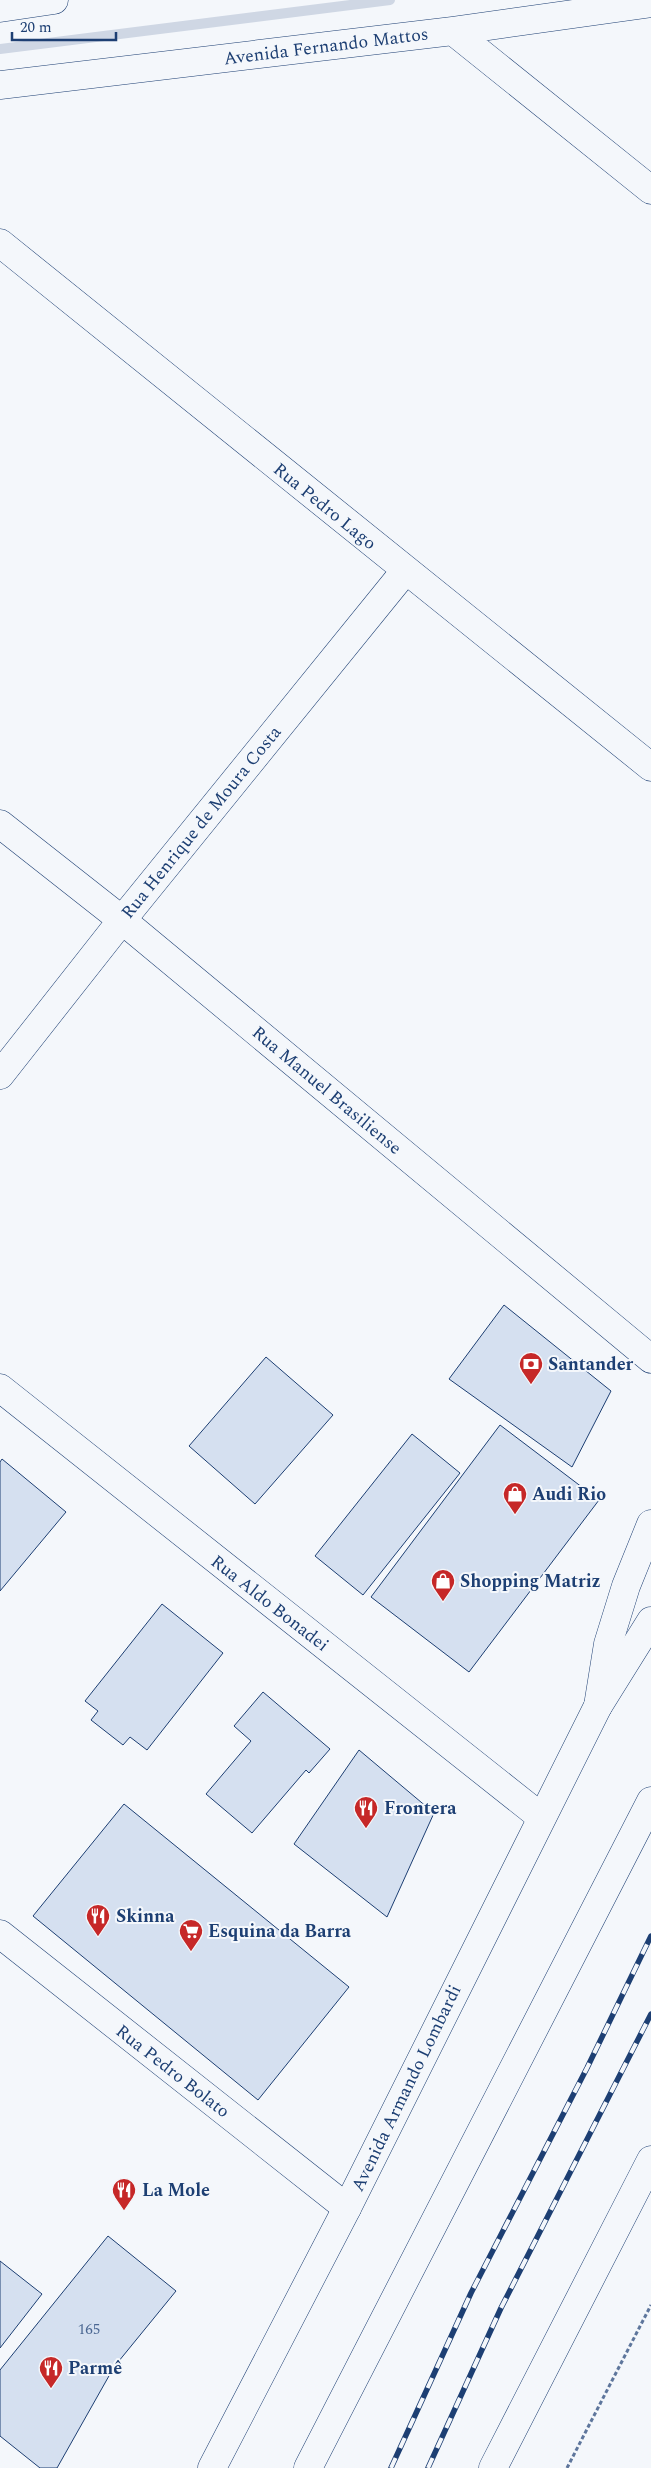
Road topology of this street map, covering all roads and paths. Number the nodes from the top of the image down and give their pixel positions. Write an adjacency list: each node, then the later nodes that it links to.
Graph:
1 (54, 0): 3 (main road)
2 (651, 3): 4 (main road, Avenida Fernando Mattos)
3 (0, 8)
4 (453, 31): 5 (main road, Avenida Fernando Mattos); 6 (main road)
5 (0, 86)
6 (651, 190)
7 (0, 243): 8 (main road, Rua Pedro Lago)
8 (404, 571): 9 (main road, Rua Pedro Lago); 11 (main road, Rua Henrique de Moura Costa)
9 (651, 767)
10 (0, 824): 11 (main road, Rua Manuel Brasiliense)
11 (122, 920): 12 (main road, Rua Henrique de Moura Costa); 13 (main road, Rua Manuel Brasiliense)
12 (0, 1075)
13 (651, 1360)
14 (0, 1388): 19 (main road, Rua Aldo Bonadei)
15 (650, 1528): 17 (main road, Avenida Armando Lombardi)
16 (651, 1621): 17 (main road, Avenida Armando Lombardi)
17 (598, 1706): 19 (main road, Avenida Armando Lombardi)
18 (651, 1800): 25 (main road)
19 (541, 1817): 22 (main road, Avenida Armando Lombardi)
20 (0, 1934): 22 (main road, Rua Pedro Bolato)
21 (651, 2160): 26 (main road)
22 (347, 2208): 24 (main road, Avenida Armando Lombardi)
23 (651, 2304): 27 (path)
24 (212, 2468)
25 (308, 2468)
26 (492, 2468)
27 (567, 2468)

